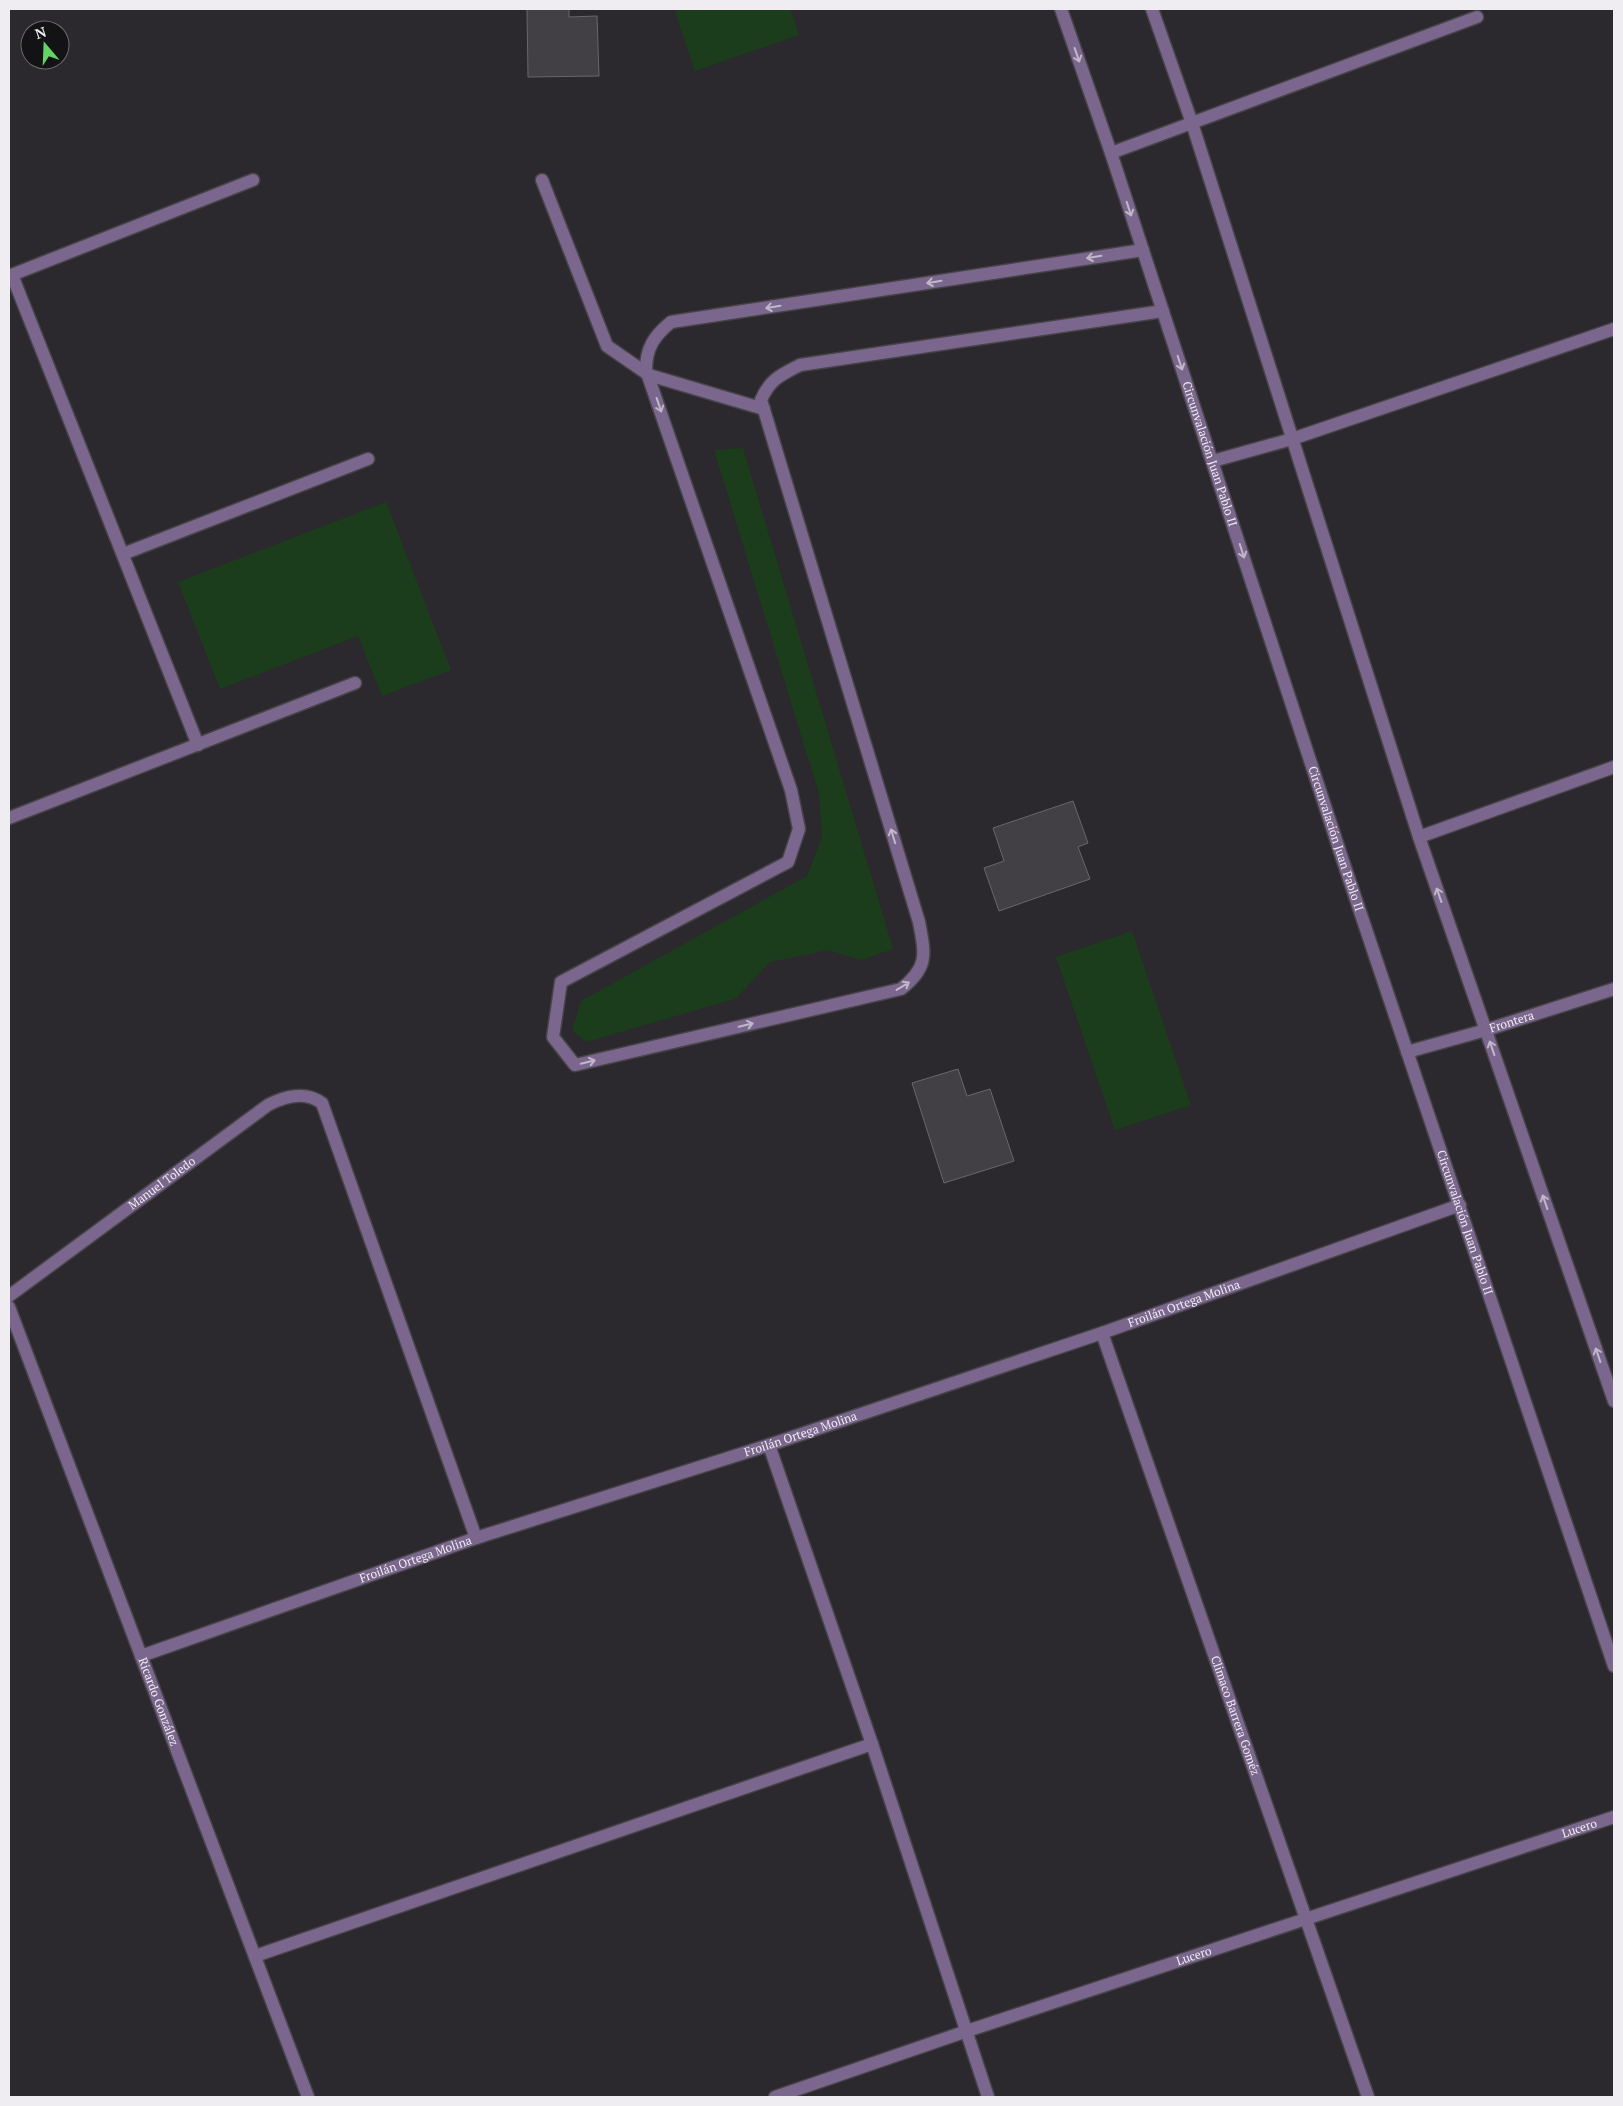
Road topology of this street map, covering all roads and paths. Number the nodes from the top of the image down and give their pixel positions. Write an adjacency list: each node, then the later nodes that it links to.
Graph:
1 (1062, 9): 5 (street, Circunvalación Juan Pablo II, one-way to 5)
2 (1152, 9): 4 (street)
3 (1477, 17): 4 (street)
4 (1192, 123): 5 (street); 14 (street)
5 (1111, 153): 8 (street, Circunvalación Juan Pablo II, one-way to 8)
6 (253, 180): 9 (street)
7 (542, 180): 12 (street)
8 (1142, 250): 10 (street, Circunvalación Juan Pablo II); 12 (street, one-way to 12)
9 (10, 275): 17 (street)
10 (1163, 311): 13 (street); 16 (street, Circunvalación Juan Pablo II, one-way to 16)
11 (1614, 329): 14 (street)
12 (649, 375): 13 (street); 13 (street, one-way to 13)
13 (764, 409)
14 (1292, 439): 16 (street); 22 (street)
15 (368, 459): 17 (street)
16 (1213, 460): 25 (street, Circunvalación Juan Pablo II, one-way to 25)
17 (123, 554): 19 (street)
18 (355, 683): 19 (street)
19 (198, 745): 21 (street)
20 (1614, 767): 22 (street)
21 (9, 818)
22 (1419, 837): 24 (street, one-way to 22)
23 (1614, 989): 24 (street, Frontera)
24 (1486, 1030): 25 (street, Frontera); 30 (street, one-way to 24)
25 (1407, 1052): 26 (street, Circunvalación Juan Pablo II)
26 (1460, 1205): 29 (street, Froilán Ortega Molina); 34 (street, Circunvalación Juan Pablo II)
27 (9, 1296): 32 (street, Manuel Toledo)
28 (9, 1307): 33 (street, Ricardo González)
29 (1102, 1333): 31 (street, Froilán Ortega Molina); 37 (street, Climaco Barrera Goméz)
30 (1614, 1401)
31 (769, 1446): 32 (street, Froilán Ortega Molina); 35 (street)
32 (476, 1538): 33 (street, Froilán Ortega Molina)
33 (141, 1656): 38 (street, Ricardo González)
34 (1614, 1666)
35 (872, 1744): 38 (street); 39 (street)
36 (1614, 1817): 37 (street, Lucero)
37 (1305, 1919): 39 (street, Lucero); 43 (street, Climaco Barrera Goméz)
38 (255, 1956): 40 (street, Ricardo González)
39 (967, 2031): 41 (street, Lucero); 42 (street)
40 (308, 2097)
41 (775, 2097)
42 (988, 2097)
43 (1368, 2097)

